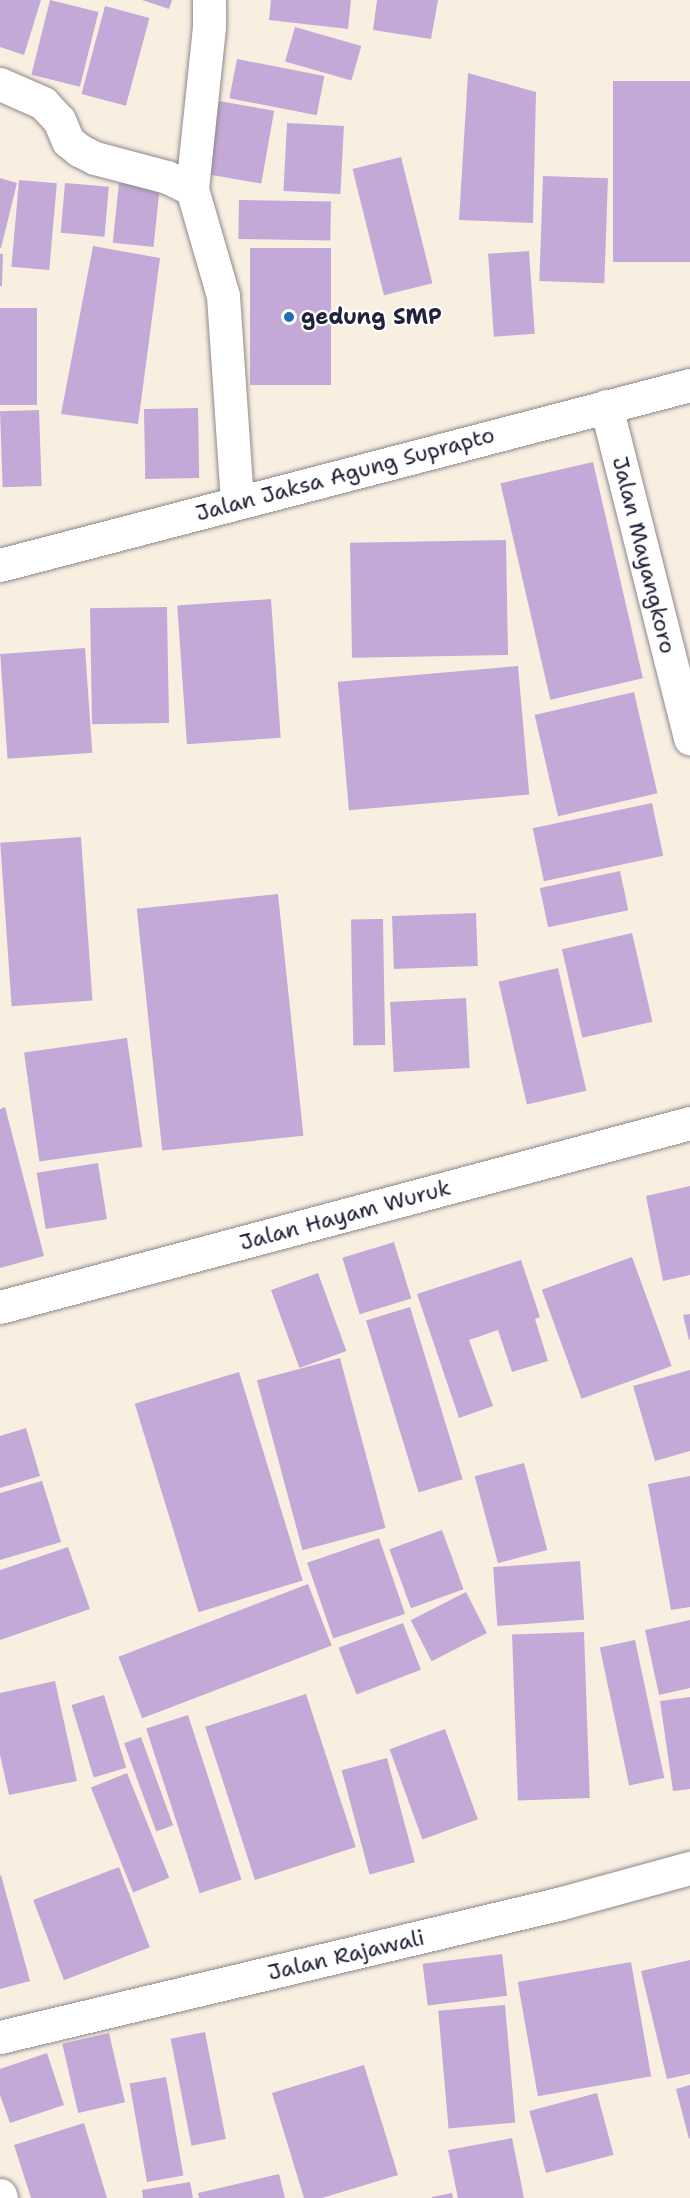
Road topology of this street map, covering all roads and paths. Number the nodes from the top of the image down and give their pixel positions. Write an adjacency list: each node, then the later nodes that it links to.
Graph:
1 (209, 0): 3 (street)
2 (0, 84): 3 (street)
3 (192, 189): 6 (street)
4 (690, 385): 5 (street, Jalan Jaksa Agung Suprapto)
5 (606, 406): 6 (street, Jalan Jaksa Agung Suprapto); 8 (street, Jalan Mayangkoro)
6 (237, 503): 7 (street, Jalan Jaksa Agung Suprapto)
7 (0, 565)
8 (690, 739)
9 (690, 1124): 10 (street, Jalan Hayam Wuruk)
10 (0, 1307)
11 (690, 1868): 12 (street, Jalan Rajawali)
12 (0, 2037)

